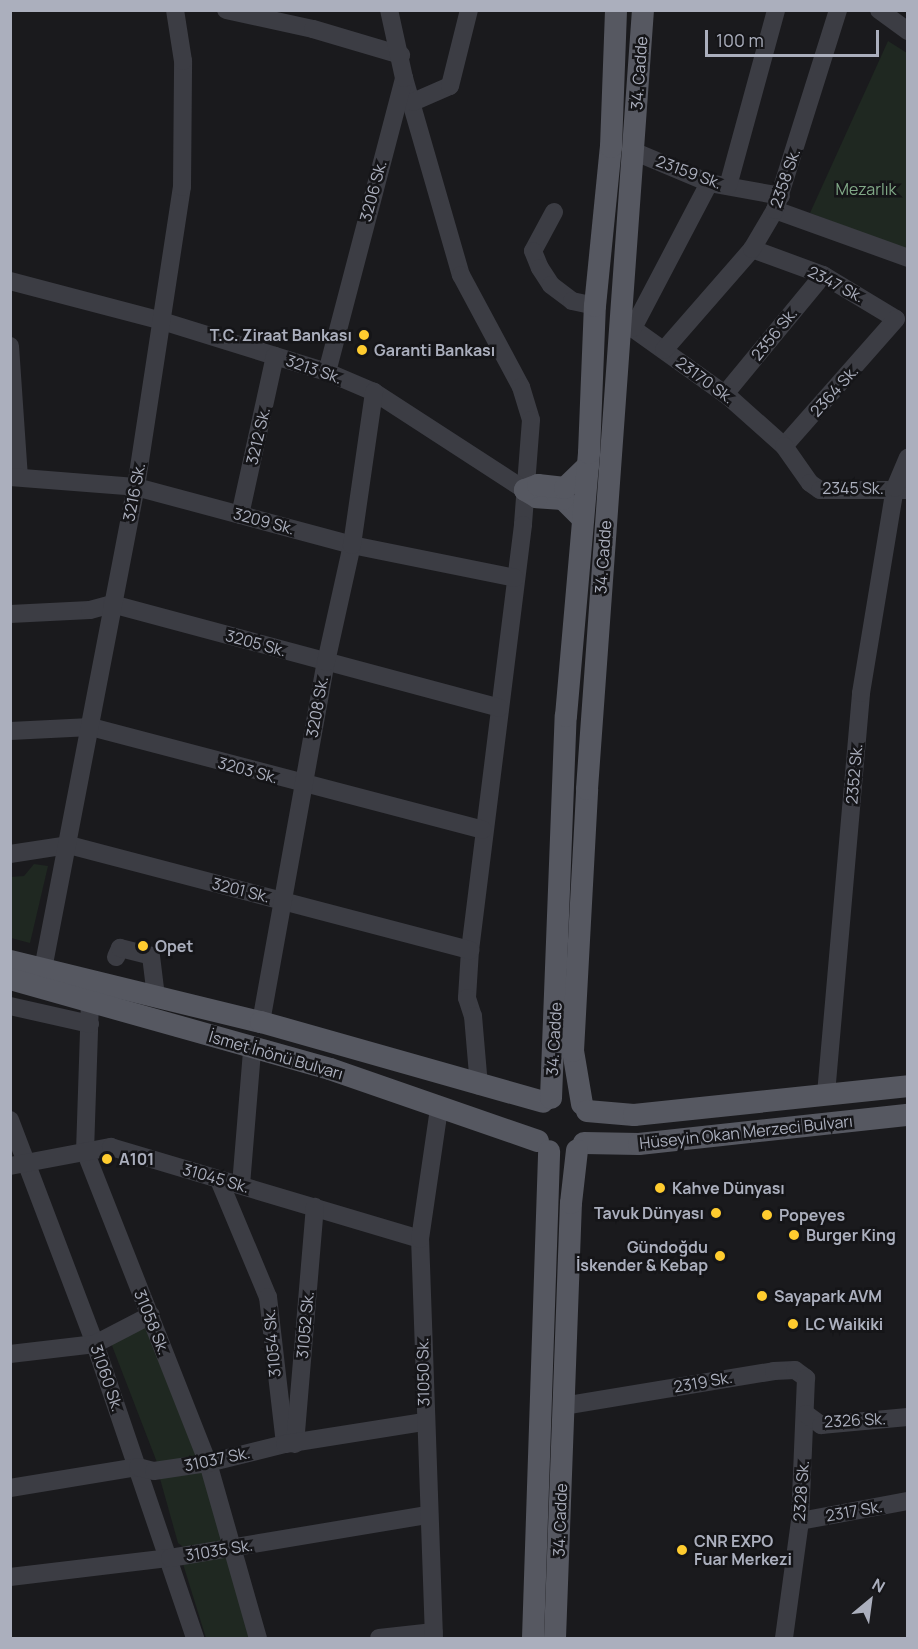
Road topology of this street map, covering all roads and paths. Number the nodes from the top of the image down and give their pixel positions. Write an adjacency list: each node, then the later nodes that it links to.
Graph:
1 (174, 10): 24 (street, 3216 Sk.)
2 (226, 10): 11 (street)
3 (389, 10): 11 (street, 3206 Sk.)
4 (469, 10): 13 (street)
5 (616, 10): 23 (main road, 34. Cadde)
6 (643, 10): 14 (main road, 34. Cadde)
7 (776, 10): 16 (street)
8 (838, 10): 17 (street, 2358 Sk.)
9 (879, 10): 10 (street)
10 (908, 31)
11 (401, 55): 12 (street, 3206 Sk.)
12 (404, 78): 13 (street); 30 (street, 3206 Sk.)
13 (413, 102): 39 (street)
14 (633, 151): 15 (street, 23159 Sk.); 25 (main road, 34. Cadde)
15 (709, 183): 16 (street, 23159 Sk.); 25 (street)
16 (728, 186): 17 (street, 23159 Sk.)
17 (778, 203): 19 (street, 2358 Sk.); 20 (street, 23159 Sk.)
18 (554, 212): 23 (street)
19 (752, 249): 21 (street, 2347 Sk.); 28 (street, 2358 Sk.)
20 (908, 258)
21 (823, 275): 26 (street, 2347 Sk.); 32 (street, 2356 Sk.)
22 (10, 281): 24 (street, 3213 Sk.)
23 (595, 306): 35 (main road, 34. Cadde)
24 (162, 321): 29 (street, 3213 Sk.); 37 (street, 3216 Sk.)
25 (627, 324): 28 (street, 23170 Sk.); 71 (main road, 34. Cadde)
26 (883, 337): 33 (street, 2364 Sk.)
27 (10, 346): 36 (street)
28 (664, 350): 32 (street, 23170 Sk.)
29 (275, 357): 30 (street, 3213 Sk.); 41 (street, 3212 Sk.)
30 (327, 372): 31 (street, 3213 Sk.)
31 (374, 392): 39 (street, 3213 Sk.); 43 (street, 3208 Sk.)
32 (725, 394): 33 (street, 23170 Sk.)
33 (784, 446): 38 (street, 2345 Sk.)
34 (908, 458): 38 (street, 2352 Sk.)
35 (588, 466): 40 (main road); 42 (main road, 34. Cadde)
36 (15, 477): 37 (street, 3209 Sk.)
37 (136, 487): 41 (street, 3209 Sk.); 45 (street, 3216 Sk.)
38 (901, 489): 69 (street, 2352 Sk.)
39 (525, 490): 40 (main road); 44 (street)
40 (564, 494): 42 (main road)
41 (240, 515): 43 (street, 3209 Sk.)
42 (583, 519): 64 (main road, 34. Cadde)
43 (351, 544): 44 (street, 3209 Sk.); 47 (street, 3208 Sk.)
44 (515, 578): 48 (street)
45 (111, 604): 46 (street, 3205 Sk.); 47 (street, 3205 Sk.); 49 (street, 3216 Sk.)
46 (10, 614)
47 (326, 662): 48 (street, 3205 Sk.); 51 (street, 3208 Sk.)
48 (499, 708): 52 (street)
49 (91, 727): 50 (street, 3203 Sk.); 51 (street, 3203 Sk.); 53 (street, 3216 Sk.)
50 (10, 732)
51 (303, 785): 52 (street, 3203 Sk.); 55 (street, 3208 Sk.)
52 (483, 830): 56 (street)
53 (69, 845): 54 (street, 3201 Sk.); 55 (street, 3201 Sk.); 57 (street, 3216 Sk.)
54 (10, 854)
55 (281, 900): 56 (street, 3201 Sk.); 62 (street, 3208 Sk.)
56 (470, 950): 66 (street)
57 (24, 970): 58 (main road, İsmet İnönü Bulvarı); 59 (main road, İsmet İnönü Bulvarı)
58 (10, 986)
59 (97, 993): 60 (main road, İsmet İnönü Bulvarı); 60 (street); 63 (street, 31058 Sk.); 65 (main road, İsmet İnönü Bulvarı)
60 (156, 997): 62 (main road, İsmet İnönü Bulvarı)
61 (10, 1006): 63 (street)
62 (261, 1022): 66 (main road, İsmet İnönü Bulvarı)
63 (90, 1024): 77 (street, 31058 Sk.)
64 (554, 1045): 68 (main road); 70 (main road, 34. Cadde)
65 (252, 1050): 72 (main road, İsmet İnönü Bulvarı); 80 (street)
66 (479, 1086): 68 (main road, İsmet İnönü Bulvarı)
67 (908, 1086): 69 (main road, Hüseyin Okan Merzeci Bulvarı)
68 (517, 1094): 70 (main road, İsmet İnönü Bulvarı)
69 (826, 1094): 71 (main road, Hüseyin Okan Merzeci Bulvarı)
70 (547, 1100): 71 (main road); 75 (main road)
71 (585, 1107): 76 (main road)
72 (439, 1108): 75 (main road, İsmet İnönü Bulvarı); 82 (street, 31050 Sk.)
73 (908, 1114): 76 (main road, Hüseyin Okan Merzeci Bulvarı)
74 (10, 1120): 78 (street, 31060 Sk.)
75 (544, 1146): 76 (main road); 104 (main road, 34. Cadde)
76 (581, 1146): 86 (main road, 34. Cadde)
77 (84, 1152): 78 (street, 31045 Sk.); 79 (street, 31045 Sk.); 83 (street, 31058 Sk.)
78 (19, 1164): 84 (street, 31060 Sk.)
79 (219, 1180): 80 (street, 31045 Sk.); 90 (street, 31054 Sk.)
80 (241, 1185): 81 (street, 31045 Sk.)
81 (315, 1207): 82 (street, 31045 Sk.); 90 (street, 31052 Sk.)
82 (420, 1239): 89 (street, 31050 Sk.)
83 (151, 1315): 84 (street); 91 (street, 31058 Sk.)
84 (95, 1344): 85 (street); 92 (street, 31060 Sk.)
85 (10, 1354)
86 (564, 1406): 87 (street, 2319 Sk.); 105 (main road, 34. Cadde)
87 (806, 1414): 88 (street, 2326 Sk.); 96 (street, 2328 Sk.)
88 (908, 1417)
89 (424, 1422): 90 (street, 31037 Sk.); 95 (street, 31050 Sk.)
90 (290, 1444): 91 (street, 31037 Sk.)
91 (208, 1463): 92 (street, 31037 Sk.); 97 (street, 31058 Sk.)
92 (138, 1467): 93 (street, 31037 Sk.); 98 (street, 31060 Sk.)
93 (10, 1488)
94 (908, 1501): 96 (street, 2317 Sk.)
95 (427, 1515): 97 (street, 31035 Sk.); 100 (street, 31050 Sk.)
96 (800, 1521): 106 (street, 2328 Sk.)
97 (234, 1548): 98 (street, 31035 Sk.); 102 (street, 31058 Sk.)
98 (170, 1558): 99 (street, 31035 Sk.); 101 (street, 31060 Sk.)
99 (10, 1577)
100 (434, 1635): 103 (street)
101 (195, 1638)
102 (258, 1638)
103 (380, 1638)
104 (533, 1638)
105 (555, 1638)
106 (784, 1638)

